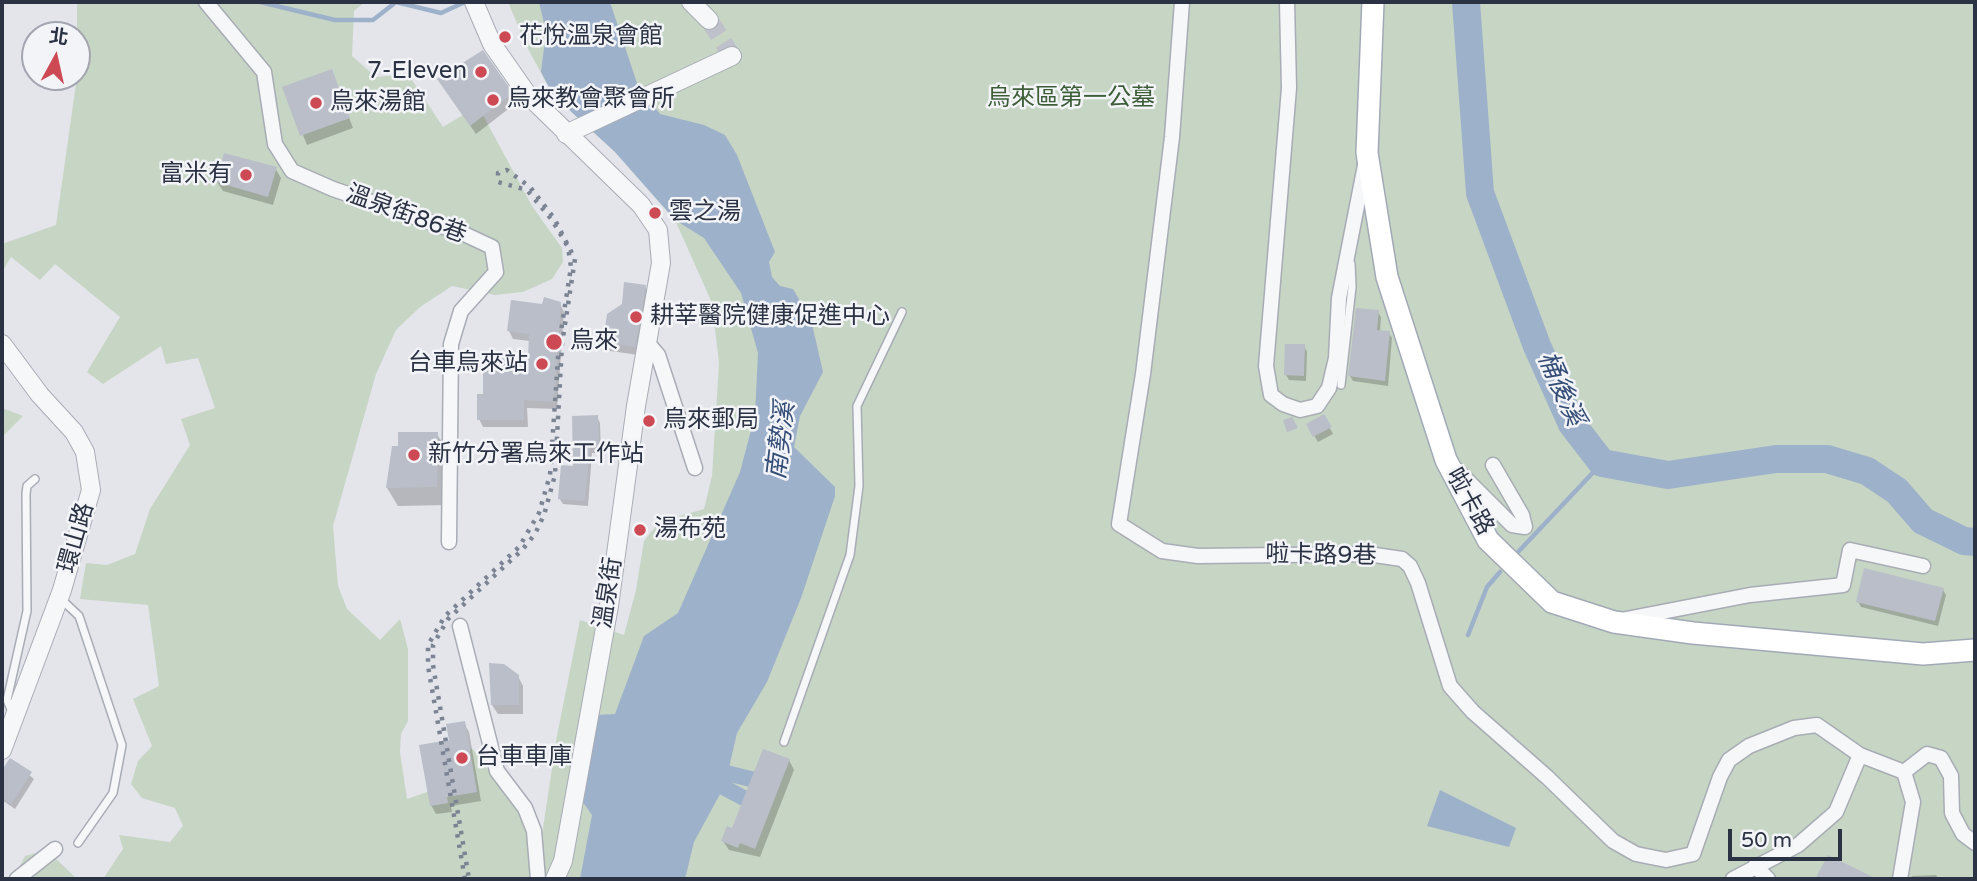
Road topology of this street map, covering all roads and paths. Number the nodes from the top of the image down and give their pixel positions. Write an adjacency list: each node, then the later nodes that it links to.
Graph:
1 (206, 2): 20 (street, 溫泉街86巷)
2 (474, 2): 9 (street, 溫泉街)
3 (691, 2): 7 (street)
4 (1182, 2): 29 (street, 啦卡路9巷)
5 (1287, 2): 11 (street)
6 (1373, 2): 10 (main road, 啦卡路)
7 (709, 20)
8 (732, 56): 9 (street)
9 (566, 134): 13 (street, 溫泉街)
10 (1367, 153): 11 (street); 16 (main road, 啦卡路)
11 (1350, 239): 15 (lane)
12 (902, 312): 27 (lane)
13 (646, 341): 18 (street); 37 (street, 溫泉街)
14 (2, 344): 22 (street, 環山路)
15 (1341, 384)
16 (1446, 460): 17 (street); 23 (main road, 啦卡路)
17 (1493, 465)
18 (695, 468)
19 (35, 480): 26 (lane)
20 (449, 542)
21 (1923, 566): 23 (street)
22 (60, 597): 26 (street, 環山路); 31 (lane)
23 (1614, 622): 25 (main road, 啦卡路)
24 (460, 626): 36 (street)
25 (1975, 650)
26 (15, 719): 28 (street, 環山路)
27 (784, 742)
28 (2, 750)
29 (1860, 755): 30 (street); 34 (street)
30 (1904, 772): 32 (street); 40 (street)
31 (78, 843)
32 (1975, 843)
33 (55, 849): 35 (street)
34 (1755, 866): 38 (street); 39 (street)
35 (17, 879)
36 (538, 879)
37 (555, 879)
38 (1733, 879)
39 (1768, 879)
40 (1900, 879)

